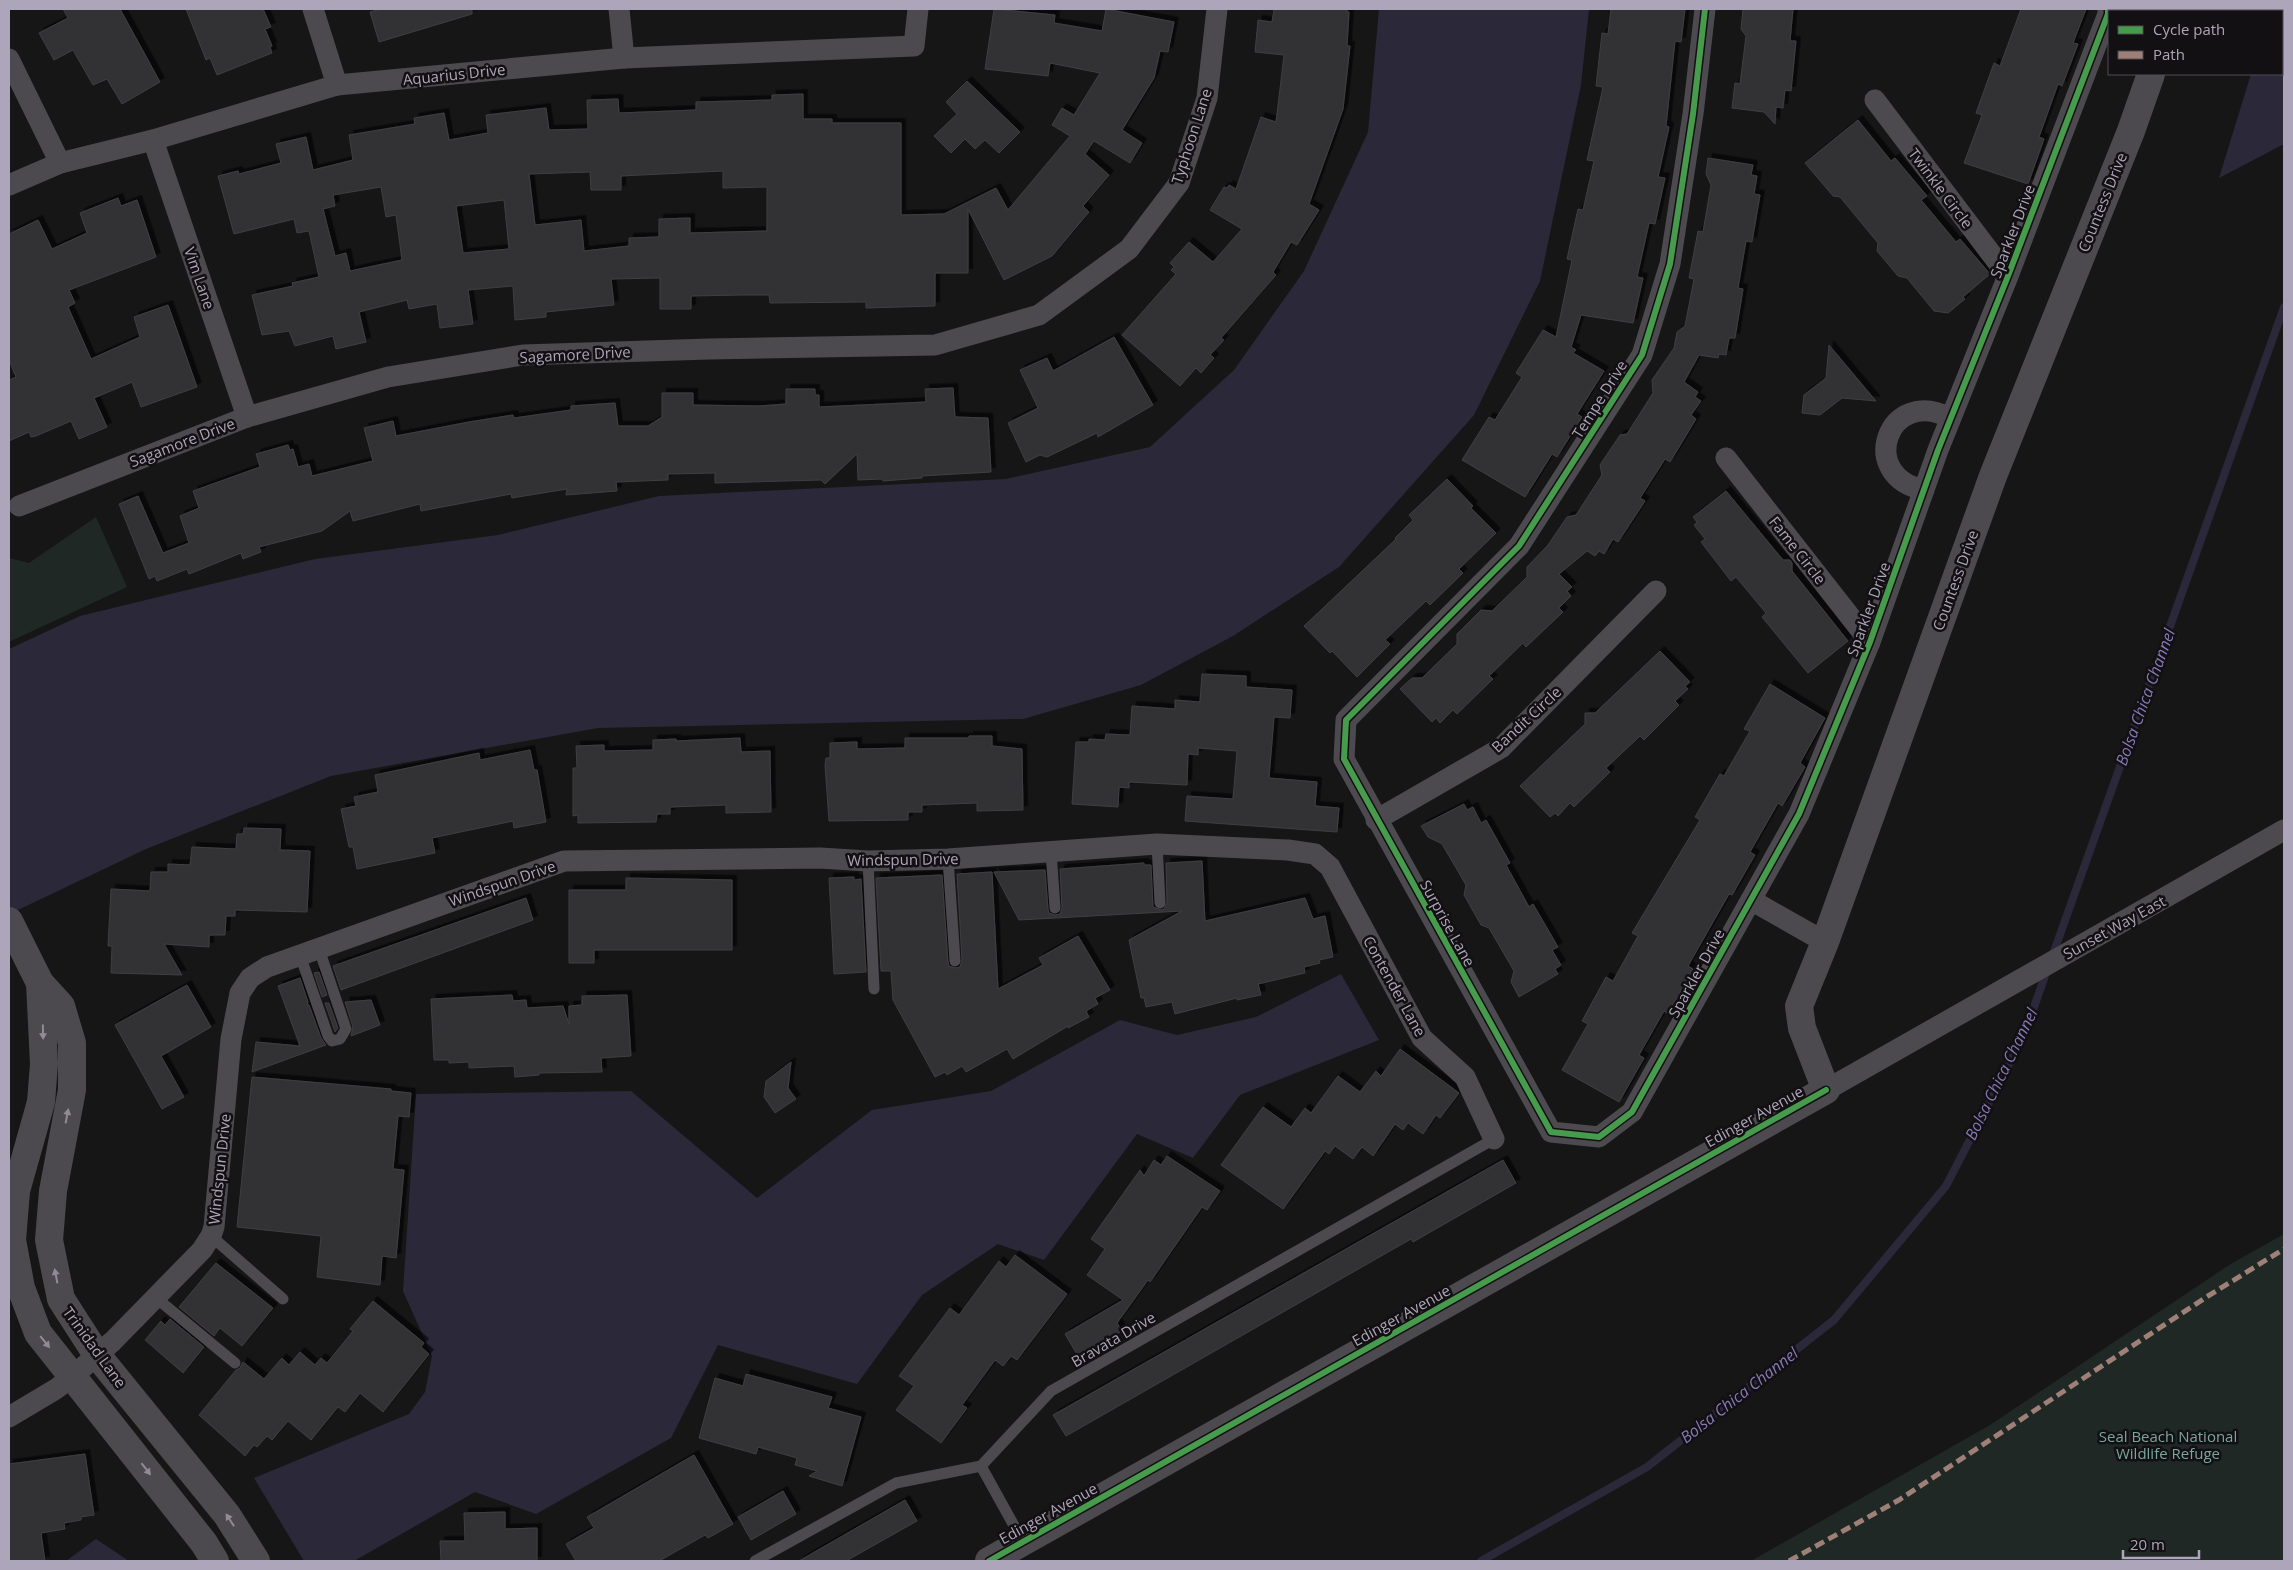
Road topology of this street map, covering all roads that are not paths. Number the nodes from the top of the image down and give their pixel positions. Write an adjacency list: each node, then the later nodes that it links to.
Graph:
1 (313, 9): 10 (street)
2 (619, 9): 8 (street)
3 (918, 9): 8 (street, Aquarius Drive)
4 (1217, 9): 15 (street, Typhoon Lane)
5 (1705, 9): 24 (street, Tempe Drive)
6 (2108, 9): 16 (street, Sparkler Drive)
7 (9, 58): 13 (street)
8 (624, 58): 10 (street, Aquarius Drive)
9 (2151, 75): 36 (street, Countess Drive)
10 (337, 85): 12 (street, Aquarius Drive)
11 (1875, 100): 16 (street, Twinkle Circle)
12 (153, 140): 13 (street, Aquarius Drive); 17 (street, Vim Lane)
13 (60, 164): 14 (street, Aquarius Drive)
14 (9, 185)
15 (1129, 249): 17 (street, Sagamore Drive)
16 (2008, 276): 18 (street, Sparkler Drive)
17 (247, 417): 21 (street, Sagamore Drive)
18 (1950, 418): 20 (street, Sparkler Drive); 20 (street)
19 (1726, 458): 23 (street, Fame Circle)
20 (1924, 490): 23 (street, Sparkler Drive)
21 (20, 506)
22 (1656, 591): 25 (street, Bandit Circle)
23 (1870, 642): 32 (street, Sparkler Drive)
24 (1346, 720): 25 (street, Surprise Lane)
25 (1376, 820): 43 (street, Surprise Lane)
26 (2284, 830): 41 (street, Sunset Way East)
27 (1157, 844): 28 (street, Windspun Drive); 29 (street, Windspun Drive); 33 (lane)
28 (1051, 852): 30 (street, Windspun Drive); 34 (lane)
29 (1315, 854): 44 (street, Contender Lane)
30 (948, 860): 31 (street, Windspun Drive); 38 (lane)
31 (868, 861): 37 (street, Windspun Drive); 40 (lane)
32 (1751, 900): 36 (street); 43 (street, Sparkler Drive)
33 (1160, 903)
34 (1055, 908)
35 (15, 931): 39 (street, Trinidad Lane)
36 (1825, 942): 42 (street, Countess Drive)
37 (310, 952): 37 (lane); 45 (street, Windspun Drive)
38 (955, 961)
39 (40, 983): 48 (street, Trinidad Lane, one-way to 39); 50 (street, Trinidad Lane, one-way to 50)
40 (874, 989)
41 (1943, 1024): 42 (street, Edinger Avenue)
42 (1826, 1090): 53 (street, Edinger Avenue)
43 (1551, 1132)
44 (1494, 1139): 52 (lane, Bravata Drive)
45 (211, 1236): 46 (street, Windspun Drive); 47 (lane)
46 (155, 1297): 48 (street, Windspun Drive); 49 (lane)
47 (283, 1299)
48 (97, 1355): 50 (street, Windspun Drive); 55 (street, Trinidad Lane, one-way to 48)
49 (235, 1363)
50 (73, 1376): 51 (street, Windspun Drive); 54 (street, Trinidad Lane, one-way to 54)
51 (9, 1417)
52 (982, 1466): 53 (lane); 56 (lane)
53 (1023, 1542): 57 (street, Edinger Avenue)
54 (215, 1561)
55 (256, 1561)
56 (756, 1561)
57 (989, 1561)

